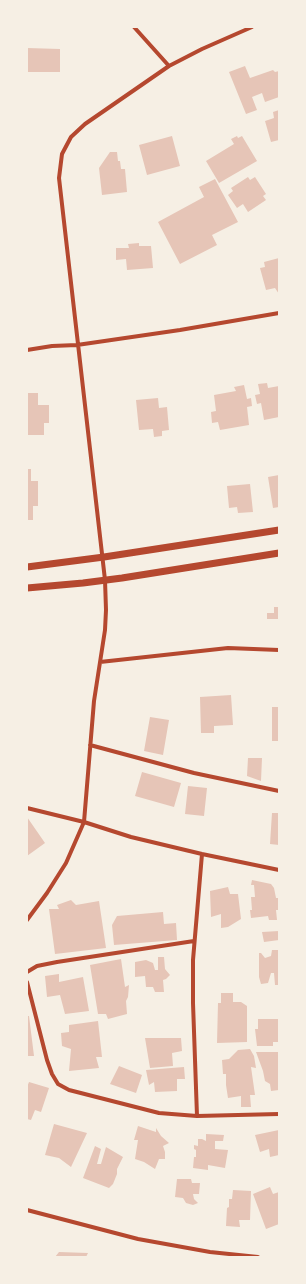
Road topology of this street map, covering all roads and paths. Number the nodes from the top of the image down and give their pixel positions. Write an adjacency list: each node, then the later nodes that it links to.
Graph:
1 (134, 27): 3 (street)
2 (252, 27): 3 (street)
3 (169, 66): 5 (street)
4 (279, 313): 5 (street)
5 (77, 345): 6 (street); 9 (street)
6 (27, 350)
7 (279, 530): 9 (street)
8 (279, 553): 11 (street)
9 (104, 558): 10 (street); 11 (street)
10 (27, 567)
11 (105, 580): 12 (street); 14 (street)
12 (27, 588)
13 (279, 650): 14 (street)
14 (100, 662): 15 (street)
15 (90, 744): 16 (street); 18 (street)
16 (279, 791)
17 (27, 808): 18 (street)
18 (84, 822): 19 (street); 21 (street)
19 (202, 854): 20 (street); 22 (street)
20 (279, 870)
21 (27, 920)
22 (194, 941): 23 (street); 26 (street)
23 (27, 972)
24 (27, 982): 26 (street)
25 (279, 1114): 26 (street)
26 (197, 1116)
27 (27, 1210): 28 (street)
28 (258, 1257)

